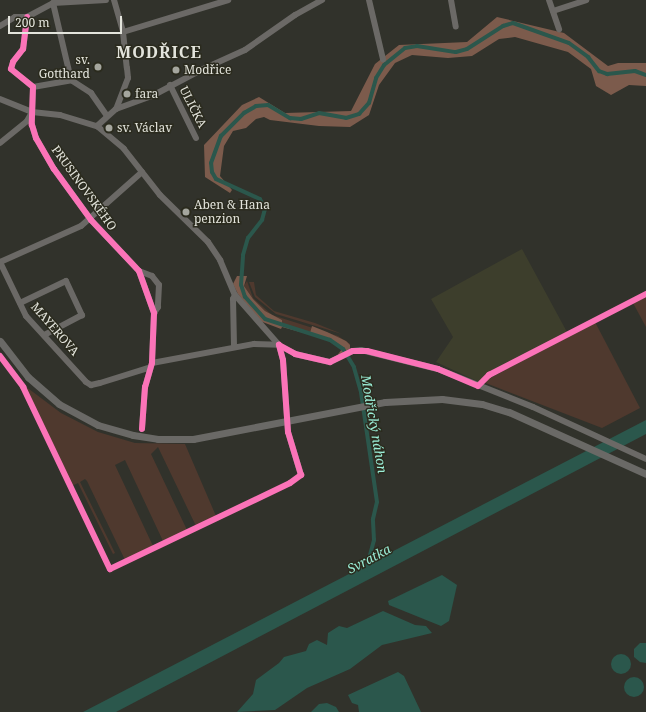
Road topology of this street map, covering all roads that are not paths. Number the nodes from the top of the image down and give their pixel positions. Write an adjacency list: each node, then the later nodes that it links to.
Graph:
1 (106, 0): 10 (street)
2 (114, 0): 16 (street)
3 (228, 0): 9 (street)
4 (322, 0): 19 (street)
5 (369, 0): 17 (street)
6 (451, 0): 14 (street)
7 (549, 0): 11 (street)
8 (586, 0): 11 (street)
9 (215, 2): 16 (street)
10 (53, 3): 12 (street); 18 (street)
11 (553, 11): 15 (street)
12 (27, 18): 13 (street); 20 (street)
13 (0, 26)
14 (456, 27)
15 (559, 29)
16 (123, 32): 22 (street)
17 (383, 59)
18 (72, 80): 20 (street); 24 (street)
19 (170, 85): 22 (street); 26 (street, ULIČKA)
20 (33, 87): 23 (street, PRUSINOVSKÉHO)
21 (0, 99): 23 (street)
22 (116, 109): 24 (street)
23 (32, 112): 25 (street); 27 (street); 29 (street, PRUSINOVSKÉHO)
24 (107, 116): 25 (street)
25 (97, 126): 28 (street)
26 (196, 138)
27 (0, 142)
28 (142, 172): 29 (street); 32 (street)
29 (90, 220): 30 (street); 31 (street, PRUSINOVSKÉHO)
30 (0, 262): 33 (street, MAYEROVA)
31 (139, 271): 34 (street, PRUSINOVSKÉHO); 34 (street, PRUSINOVSKÉHO)
32 (235, 295): 37 (street); 38 (street)
33 (20, 303): 35 (street, MAYEROVA); 35 (street)
34 (154, 313): 39 (street, PRUSINOVSKÉHO)
35 (44, 335): 39 (street, MAYEROVA)
36 (0, 341): 40 (main road)
37 (234, 346): 38 (street); 39 (street)
38 (279, 346): 40 (street); 42 (street)
39 (150, 366): 41 (street, PRUSINOVSKÉHO)
40 (286, 421): 43 (main road); 44 (street)
41 (142, 429)
42 (646, 459)
43 (646, 474)
44 (301, 475)

